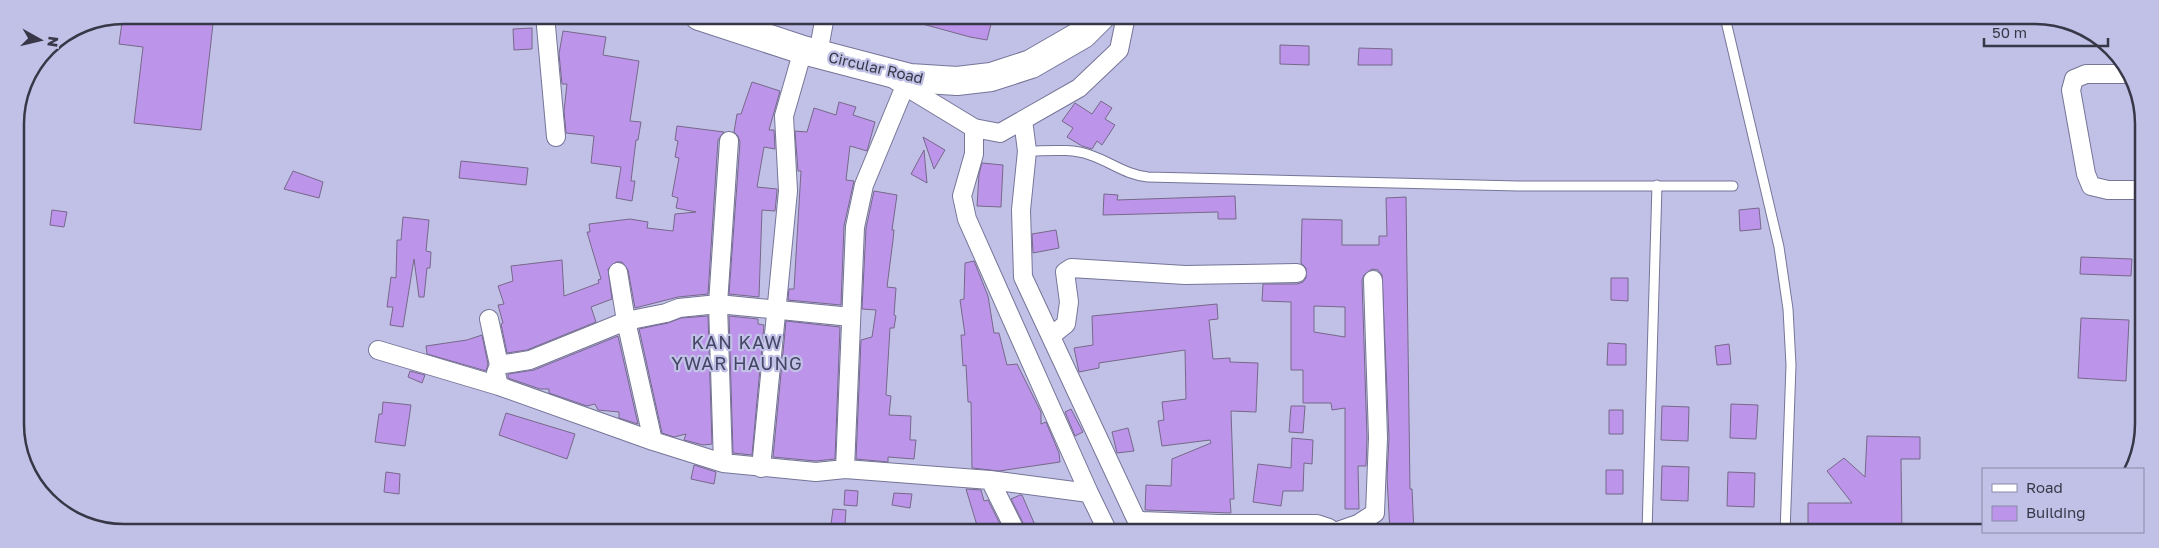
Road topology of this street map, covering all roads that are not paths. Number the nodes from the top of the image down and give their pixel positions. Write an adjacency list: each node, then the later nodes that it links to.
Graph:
1 (546, 24): 13 (street)
2 (724, 24): 7 (main road, Circular Road)
3 (822, 24): 7 (street)
4 (1093, 24): 8 (main road, Circular Road)
5 (1124, 24): 11 (street)
6 (1727, 24): 44 (lane)
7 (810, 52): 8 (main road, Circular Road); 23 (street)
8 (878, 70): 10 (street)
9 (2122, 74): 18 (street)
10 (905, 86): 12 (street); 24 (street)
11 (1023, 120): 12 (street); 15 (street)
12 (974, 128): 36 (street)
13 (556, 137)
14 (729, 141): 22 (street)
15 (1027, 151): 16 (lane); 27 (street)
16 (1657, 185): 17 (lane); 43 (lane)
17 (1733, 186)
18 (2135, 190)
19 (618, 272): 26 (street)
20 (1297, 273): 27 (street)
21 (1373, 280): 42 (street)
22 (718, 304): 23 (street); 26 (street); 32 (street)
23 (775, 311): 24 (street); 33 (street)
24 (851, 317): 34 (street)
25 (489, 319): 29 (street)
26 (626, 320): 29 (street); 31 (street)
27 (1051, 336): 39 (street)
28 (378, 350): 30 (street)
29 (499, 365): 30 (street)
30 (499, 386): 31 (street)
31 (653, 441): 32 (street)
32 (723, 463): 33 (street)
33 (760, 468): 34 (street)
34 (845, 469): 35 (street)
35 (990, 480): 36 (street); 37 (street)
36 (1089, 493): 38 (street)
37 (1012, 524)
38 (1104, 524)
39 (1219, 524)
40 (1219, 524): 41 (street)
41 (1317, 524)
42 (1358, 524)
43 (1647, 524)
44 (1785, 524)

